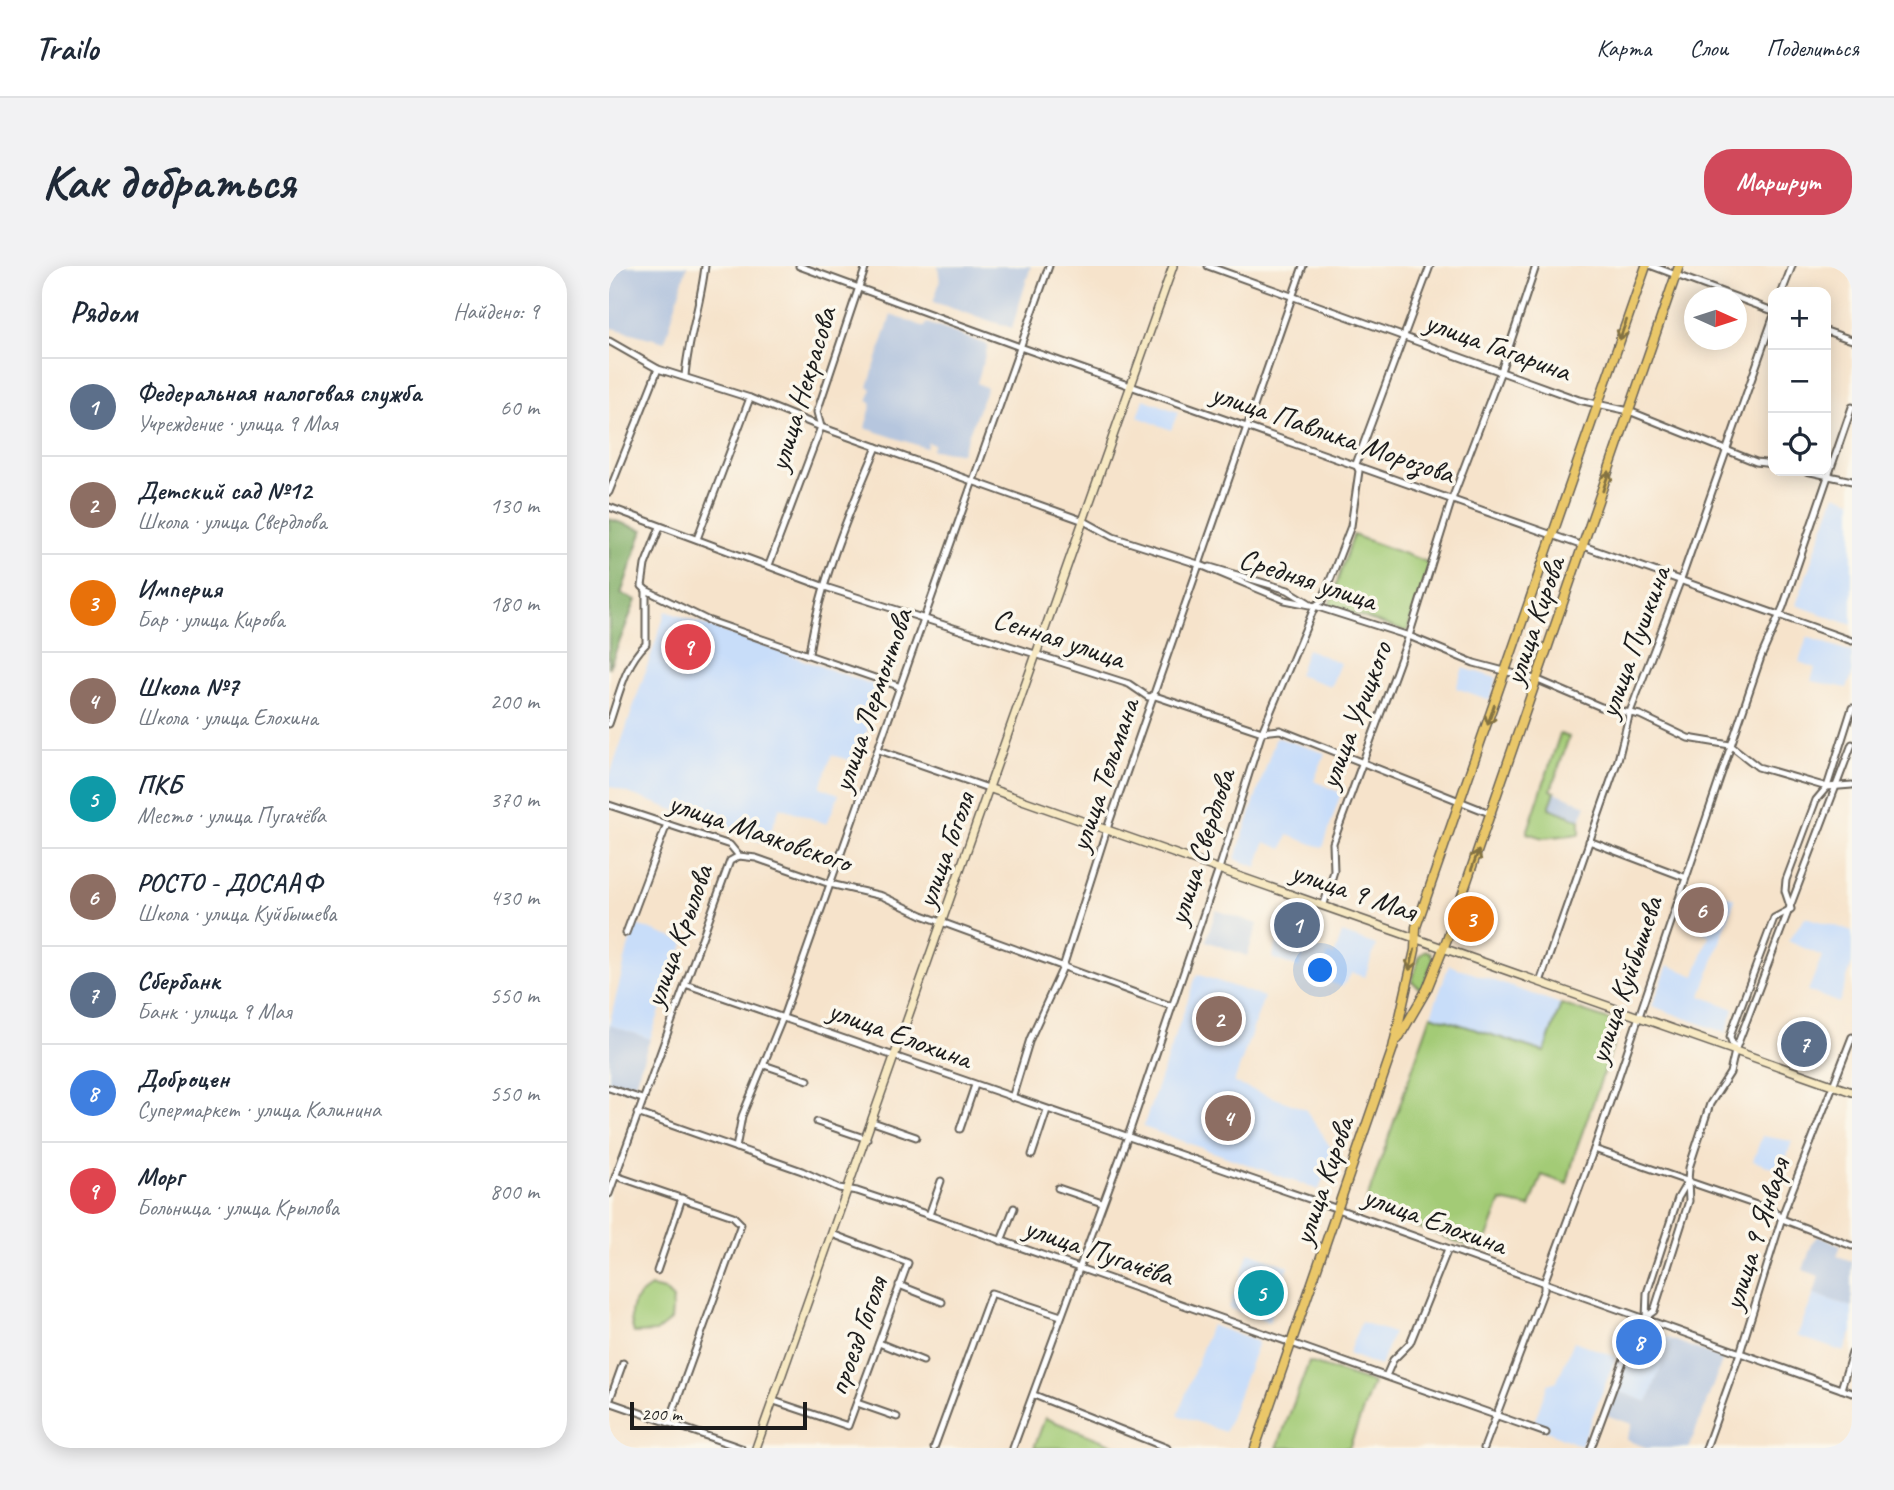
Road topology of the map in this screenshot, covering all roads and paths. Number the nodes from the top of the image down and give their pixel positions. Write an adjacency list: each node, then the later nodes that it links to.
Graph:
1 (705, 266): 26 (street)
2 (799, 266): 15 (street, улица Павлика Морозова)
3 (866, 266): 15 (street, улица Некрасова)
4 (1049, 266): 23 (street, улица Лермонтова)
5 (1173, 266): 27 (street, улица Гоголя)
6 (1208, 266): 16 (street, улица Гагарина)
7 (1303, 266): 16 (street, улица Тельмана)
8 (1430, 266): 20 (street, улица Свердлова)
9 (1535, 266): 25 (street, улица Урицкого)
10 (1646, 266): 29 (main road, улица Кирова, one-way to 29)
11 (1652, 266): 13 (street)
12 (1792, 266): 14 (street)
13 (1677, 270): 17 (street); 31 (main road, улица Кирова)
14 (1784, 287)
15 (857, 289): 23 (street, улица Павлика Морозова); 32 (street, улица Некрасова)
16 (1292, 297): 20 (street, улица Гагарина); 33 (street, улица Тельмана)
17 (1768, 309)
18 (1768, 332): 35 (street, улица Пушкина)
19 (1831, 333): 21 (street)
20 (1406, 338): 25 (street, улица Гагарина); 37 (street, улица Свердлова)
21 (1852, 340)
22 (609, 341): 24 (street, Средняя улица)
23 (1020, 347): 27 (street, улица Павлика Морозова); 41 (street, улица Лермонтова)
24 (658, 369): 26 (street, Средняя улица); 43 (street)
25 (1501, 372): 29 (street, улица Гагарина); 44 (street, улица Урицкого)
26 (685, 376): 28 (street, Средняя улица)
27 (1131, 385): 33 (street, улица Павлика Морозова); 46 (street, улица Гоголя)
28 (750, 398): 32 (street, Средняя улица); 49 (street)
29 (1598, 402): 31 (street, улица Гагарина); 48 (main road, улица Кирова)
30 (1852, 407): 38 (street, улица Куйбышева)
31 (1629, 411): 35 (street, улица Гагарина); 50 (main road, улица Кирова, one-way to 31)
32 (821, 427): 34 (street, Средняя улица); 52 (street, улица Некрасова)
33 (1246, 428): 37 (street, улица Павлика Морозова); 51 (street, улица Тельмана)
34 (877, 447): 41 (street, Средняя улица); 54 (street)
35 (1725, 450): 36 (street, улица Гагарина); 53 (street, улица Пушкина)
36 (1768, 463)
37 (1356, 464): 44 (street, улица Павлика Морозова); 56 (street, улица Свердлова)
38 (1831, 464)
39 (1827, 476): 57 (street, улица Куйбышева)
40 (1831, 476): 42 (street)
41 (973, 481): 46 (street, Средняя улица); 58 (street, улица Лермонтова)
42 (1852, 481)
43 (609, 492)
44 (1452, 499): 48 (street, улица Павлика Морозова); 59 (street, улица Урицкого)
45 (609, 507): 47 (street, Сенная улица)
46 (1084, 521): 51 (street, Средняя улица); 62 (street, улица Гоголя)
47 (660, 527): 49 (street, Сенная улица); 55 (street)
48 (1553, 535): 50 (street, улица Павлика Морозова); 63 (main road, улица Кирова)
49 (697, 539): 52 (street, Сенная улица)
50 (1584, 545): 53 (street, улица Павлика Морозова); 64 (main road, улица Кирова)
51 (1198, 564): 56 (street, Средняя улица); 56 (street); 66 (street, улица Тельмана)
52 (769, 565): 54 (street, Сенная улица)
53 (1681, 580): 57 (street, улица Павлика Морозова); 68 (street, улица Пушкина)
54 (825, 587): 58 (street, Сенная улица); 61 (street)
55 (646, 590): 61 (street); 69 (street)
56 (1315, 606): 59 (street, Средняя улица); 70 (street, улица Свердлова)
57 (1779, 616): 60 (street, улица Павлика Морозова); 72 (street, улица Куйбышева)
58 (925, 617): 62 (street, Сенная улица); 65 (street, улица Лермонтова)
59 (1409, 636): 63 (street, Средняя улица); 74 (street, улица Урицкого)
60 (1852, 641)
61 (809, 653): 65 (street)
62 (1036, 655): 66 (street, Сенная улица); 77 (street, улица Гоголя)
63 (1506, 671): 64 (street, Средняя улица); 79 (main road, улица Кирова, one-way to 79)
64 (1538, 680): 68 (street, Средняя улица); 81 (main road, улица Кирова)
65 (901, 687): 73 (street, улица Лермонтова)
66 (1155, 696): 70 (street, Сенная улица); 83 (street, улица Тельмана)
67 (1852, 708): 76 (street)
68 (1630, 712): 72 (street, Средняя улица); 84 (street, улица Пушкина)
69 (609, 724)
70 (1262, 732): 74 (street, Сенная улица); 86 (street, улица Свердлова)
71 (1852, 744): 78 (street)
72 (1730, 745): 76 (street, Средняя улица); 87 (street, улица Куйбышева)
73 (879, 750): 77 (street, улица 9 Мая); 88 (street, улица Лермонтова)
74 (1365, 763): 79 (street, Сенная улица); 89 (street, улица Урицкого)
75 (1852, 785): 78 (street, Средняя улица)
76 (1827, 788): 78 (street, Средняя улица); 90 (street)
77 (991, 789): 83 (street, улица 9 Мая); 91 (street, улица Гоголя)
78 (1836, 789): 90 (street)
79 (1461, 802): 81 (street, Сенная улица); 93 (main road, улица Кирова)
80 (609, 805): 82 (street, улица Маяковского)
81 (1492, 814): 94 (main road, улица Кирова, one-way to 81)
82 (667, 824): 85 (street, улица Маяковского); 92 (street)
83 (1107, 830): 86 (street, улица 9 Мая); 95 (street, улица Тельмана)
84 (1589, 841): 87 (street); 96 (street, улица Пушкина)
85 (739, 856): 88 (street, улица Маяковского); 97 (street, улица Крылова)
86 (1219, 869): 89 (street, улица 9 Мая); 100 (street, улица Свердлова)
87 (1684, 877): 101 (street, улица Куйбышева)
88 (830, 884): 91 (street, улица Маяковского); 102 (street, улица Лермонтова)
89 (1324, 904): 93 (street, улица 9 Мая)
90 (1791, 909): 105 (street); 105 (street)
91 (943, 923): 95 (street, улица Маяковского); 106 (street, улица Гоголя)
92 (627, 933)
93 (1413, 936): 94 (street, улица 9 Мая); 98 (main road, улица Кирова, one-way to 98)
94 (1444, 947): 96 (street, улица 9 Мая); 99 (main road, улица Кирова)
95 (1063, 967): 100 (street, улица Маяковского); 113 (street, улица Тельмана)
96 (1540, 982): 101 (street, улица 9 Мая)
97 (685, 984): 102 (street, улица Елохина); 114 (street, улица Крылова)
98 (1406, 984): 99 (main road); 104 (main road, улица Кирова)
99 (1426, 989): 104 (main road, улица Кирова)
100 (1171, 1006): 120 (street, улица Свердлова)
101 (1639, 1016): 105 (street, улица 9 Мая); 124 (street, улица Куйбышева)
102 (783, 1017): 106 (street, улица Елохина); 107 (street, улица Лермонтова)
103 (1852, 1037): 110 (street, улица 9 Января)
104 (1393, 1048): 135 (main road, улица Кирова)
105 (1735, 1051): 110 (street, улица 9 Мая); 128 (street)
106 (896, 1057): 109 (street, улица Елохина); 118 (street, улица Гоголя)
107 (764, 1065): 108 (street); 123 (street, улица Лермонтова)
108 (809, 1080)
109 (975, 1085): 113 (street, улица Елохина); 119 (street)
110 (1835, 1085): 112 (street, улица 9 Мая); 137 (street, улица 9 Января)
111 (609, 1088): 114 (street)
112 (1852, 1092)
113 (1012, 1098): 115 (street, улица Елохина)
114 (642, 1099): 116 (street, улица Крылова)
115 (1047, 1110): 120 (street, улица Елохина); 125 (street)
116 (637, 1113): 123 (street, улица Пугачёва); 126 (street, улица Крылова)
117 (817, 1122): 122 (street)
118 (873, 1122): 121 (street); 122 (street, улица Гоголя)
119 (960, 1129)
120 (1128, 1136): 133 (street, улица Свердлова); 135 (street, улица Елохина)
121 (916, 1138)
122 (867, 1139): 130 (street, улица Гоголя)
123 (736, 1148): 130 (street, улица Пугачёва)
124 (1594, 1149): 128 (street); 144 (street, улица Куйбышева)
125 (1032, 1155)
126 (615, 1176): 131 (street, улица Крылова); 132 (street)
127 (941, 1181): 136 (street)
128 (1689, 1181): 137 (street); 148 (street); 148 (street)
129 (1058, 1188): 133 (street)
130 (848, 1190): 136 (street, улица Пугачёва); 138 (street, улица Гоголя)
131 (609, 1194)
132 (682, 1198): 143 (street); 164 (street)
133 (1102, 1203): 142 (street, улица Свердлова)
134 (1014, 1208): 139 (street)
135 (1338, 1209): 141 (street, улица Елохина); 150 (main road, улица Кирова)
136 (929, 1215): 139 (street, улица Пугачёва)
137 (1782, 1219): 140 (street); 151 (street, улица 9 Января)
138 (832, 1234): 145 (street, проезд Гоголя); 159 (street, улица Гоголя)
139 (1002, 1241): 142 (street, улица Пугачёва)
140 (1852, 1246)
141 (1448, 1249): 144 (street, улица Елохина); 155 (street)
142 (1080, 1269): 147 (street, улица Свердлова); 150 (street, улица Пугачёва)
143 (657, 1271)
144 (1543, 1283): 148 (street, улица Елохина); 162 (street, улица Куйбышева)
145 (899, 1285): 146 (street); 149 (street, проезд Гоголя)
146 (942, 1302)
147 (1061, 1316): 158 (street, улица Свердлова); 168 (street)
148 (1646, 1318): 151 (street, улица Елохина); 173 (street)
149 (880, 1343): 153 (street); 161 (street, проезд Гоголя)
150 (1291, 1344): 155 (street, улица Пугачёва); 171 (main road, улица Кирова)
151 (1740, 1353): 156 (street, улица Елохина); 174 (street, улица 9 Января)
152 (1852, 1353): 156 (street)
153 (923, 1361)
154 (623, 1363): 160 (street)
155 (1386, 1376): 162 (street, улица Пугачёва)
156 (1840, 1389): 157 (street, улица Елохина)
157 (1852, 1393)
158 (1034, 1395): 169 (street, улица Свердлова); 170 (street)
159 (774, 1401): 161 (street, проезд Гоголя); 167 (street, улица Гоголя)
160 (609, 1402): 164 (street)
161 (857, 1403): 163 (street)
162 (1495, 1415): 165 (street, улица Пугачёва); 172 (street, улица Куйбышева)
163 (897, 1417)
164 (669, 1423): 166 (street)
165 (1546, 1433)
166 (741, 1448)
167 (756, 1448)
168 (934, 1448)
169 (1013, 1448)
170 (1167, 1448)
171 (1255, 1448)
172 (1484, 1448)
173 (1591, 1448)
174 (1706, 1448)

